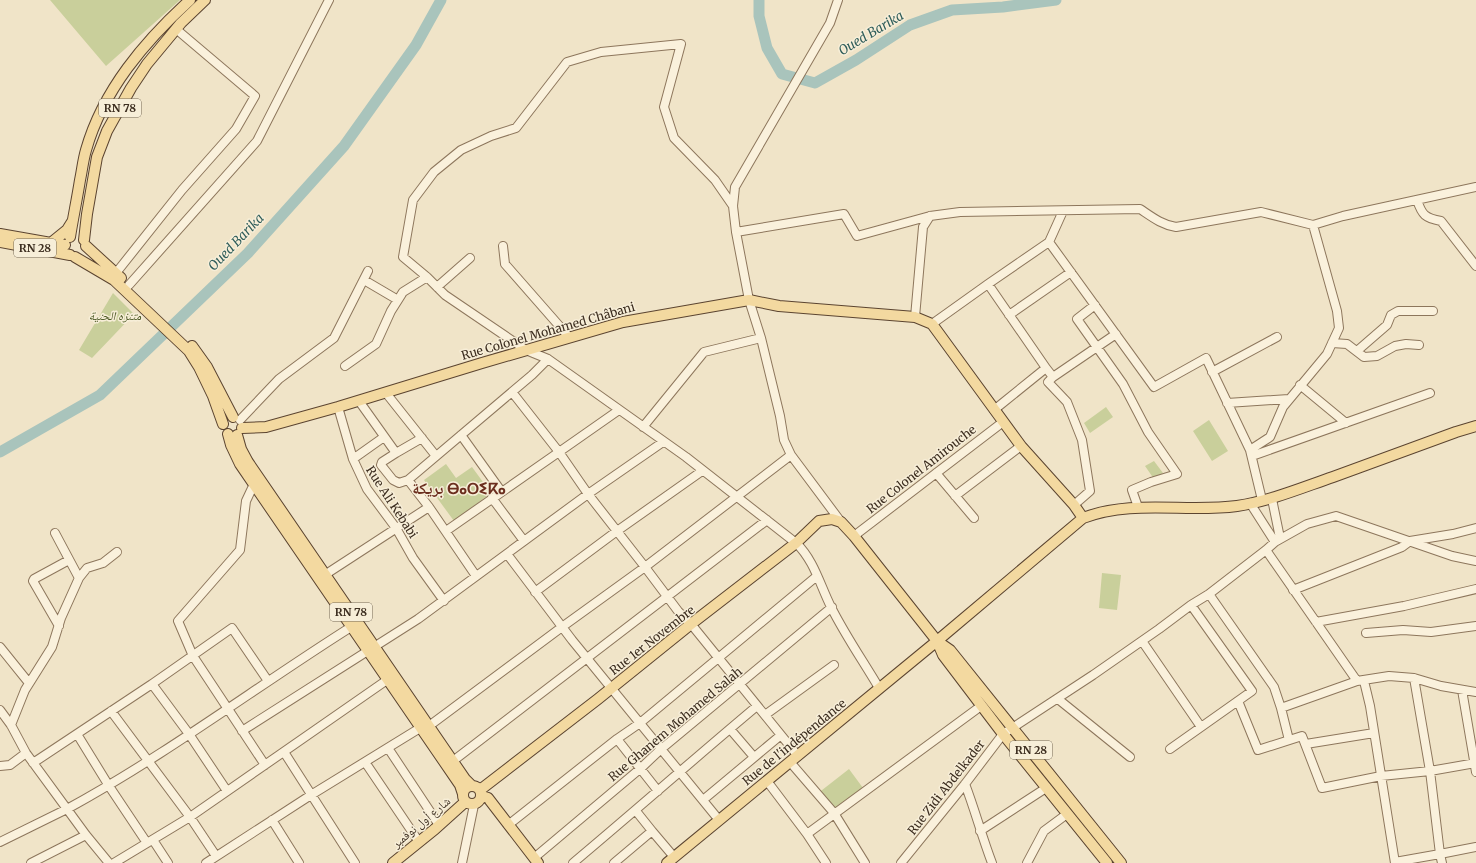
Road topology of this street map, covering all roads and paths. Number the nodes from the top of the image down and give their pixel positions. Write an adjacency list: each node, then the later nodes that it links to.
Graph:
1 (190, 0): 11 (main road, RN 78)
2 (205, 0): 5 (main road, RN 78)
3 (329, 0): 30 (street)
4 (838, 0): 8 (street)
5 (176, 29): 18 (main road, RN 78); 26 (street)
6 (1476, 187): 7 (street)
7 (1417, 200): 12 (street); 23 (street)
8 (733, 206): 13 (street); 27 (street)
9 (1063, 211): 10 (street); 12 (street); 17 (street)
10 (930, 216): 13 (street); 38 (street)
11 (73, 220): 15 (main road); 19 (main road, RN 78)
12 (1313, 226): 44 (street)
13 (736, 232): 34 (street)
14 (0, 234): 19 (main road, RN 28)
15 (68, 241): 18 (main road); 19 (main road); 21 (main road)
16 (0, 242): 21 (main road, RN 28)
17 (1049, 242): 25 (street); 29 (street)
18 (85, 243): 21 (main road); 26 (main road, RN 78)
19 (51, 244)
20 (503, 246): 41 (street)
21 (72, 256): 32 (main road)
22 (470, 258): 31 (street)
23 (1476, 266)
24 (368, 271): 28 (street)
25 (1071, 272): 35 (street); 37 (street)
26 (116, 273): 30 (main road, RN 78)
27 (427, 277): 31 (street); 33 (street)
28 (364, 280): 33 (street); 68 (street)
29 (988, 284): 37 (street); 39 (street)
30 (129, 285): 32 (main road, RN 78)
31 (437, 287): 48 (street)
32 (139, 298): 47 (main road, RN 78)
33 (398, 300): 51 (street)
34 (749, 300): 38 (main road, Rue Colonel Mohamed Châbani); 41 (main road, Rue Colonel Mohamed Châbani); 43 (street)
35 (1095, 306): 40 (street); 46 (street)
36 (1433, 311): 49 (street)
37 (1009, 315): 52 (street)
38 (915, 317): 39 (main road, Rue Colonel Mohamed Châbani)
39 (932, 324): 64 (main road)
40 (1116, 334): 46 (street); 53 (street)
41 (569, 337): 48 (main road, Rue Colonel Mohamed Châbani)
42 (1277, 337): 53 (street)
43 (761, 338): 69 (street); 78 (street)
44 (1332, 343): 49 (street); 55 (street)
45 (1419, 344): 49 (street)
46 (1096, 346): 54 (street); 94 (street)
47 (191, 348): 68 (main road, RN 78); 68 (main road)
48 (526, 350): 50 (street); 57 (main road, Rue Colonel Mohamed Châbani)
49 (1357, 351)
50 (548, 359): 56 (street); 63 (street)
51 (345, 366)
52 (1046, 368): 54 (street); 64 (street)
53 (1212, 372): 61 (street)
54 (1053, 377): 92 (street)
55 (1300, 386): 59 (street); 66 (street)
56 (512, 392): 70 (street); 75 (street)
57 (386, 393): 60 (main road, Rue Colonel Mohamed Châbani); 72 (street)
58 (1430, 393): 66 (street)
59 (1289, 399): 61 (street); 77 (street)
60 (359, 401): 62 (main road, Rue Colonel Mohamed Châbani); 71 (street)
61 (1227, 403): 77 (street)
62 (338, 407): 68 (main road, Rue Colonel Mohamed Châbani); 80 (street, Rue Ali Kebabi)
63 (619, 410): 69 (street); 75 (street)
64 (994, 410): 65 (main road)
65 (1003, 422): 74 (main road); 82 (street, Rue Colonel Amirouche)
66 (1346, 423): 77 (street)
67 (1476, 426): 90 (main road)
68 (236, 427): 84 (main road); 117 (main road, RN 78)
69 (643, 427): 73 (street)
70 (461, 435): 79 (street); 85 (street)
71 (384, 437): 76 (street); 80 (street)
72 (422, 438): 76 (street); 79 (street)
73 (663, 442): 81 (street); 86 (street)
74 (1021, 446): 88 (street); 92 (main road)
75 (559, 452): 85 (street); 86 (street)
76 (396, 453): 83 (street)
77 (1251, 453): 90 (street)
78 (791, 454): 87 (street); 98 (street)
79 (436, 456): 83 (street)
80 (353, 459): 99 (street, Rue Ali Kebabi)
81 (702, 471): 87 (street); 102 (street)
82 (936, 473): 88 (street); 104 (street, Rue Colonel Amirouche)
83 (408, 480): 93 (street)
84 (254, 484): 117 (main road); 138 (street)
85 (501, 491): 89 (street)
86 (588, 494): 102 (street); 106 (street)
87 (736, 496): 97 (street); 114 (street)
88 (955, 496): 95 (street)
89 (492, 498): 101 (street); 106 (street)
90 (1267, 499): 91 (main road); 105 (street)
91 (1250, 503): 94 (main road); 105 (street)
92 (1074, 505): 96 (main road)
93 (429, 507): 99 (street); 101 (street)
94 (1138, 507): 96 (main road)
95 (974, 518)
96 (1083, 518): 134 (main road, Rue de l'indépendance)
97 (768, 520): 108 (street); 123 (street)
98 (841, 522): 104 (main road, RN 28); 108 (main road, Rue 1er Novembre)
99 (396, 528): 117 (street); 124 (street, Rue Ali Kebabi)
100 (1476, 528): 107 (street)
101 (446, 531): 115 (street)
102 (617, 531): 114 (street); 121 (street)
103 (55, 533): 112 (street)
104 (854, 536): 134 (main road, RN 28)
105 (1277, 540): 107 (street, Rue Zidi Abdelkader); 109 (street, Rue Zidi Abdelkader)
106 (524, 541): 111 (street)
107 (1410, 541): 113 (street, Rue Zidi Abdelkader); 120 (street)
108 (796, 543): 116 (street); 128 (main road, Rue 1er Novembre)
109 (1266, 550): 120 (street); 122 (street, Rue Zidi Abdelkader)
110 (117, 552): 118 (street)
111 (507, 554): 115 (street); 121 (street)
112 (69, 560): 118 (street); 129 (street)
113 (1474, 560)
114 (645, 567): 123 (street); 132 (street)
115 (476, 576): 124 (street)
116 (817, 576): 126 (street); 140 (street)
117 (322, 577): 131 (main road); 137 (main road, RN 78)
118 (79, 578): 129 (street)
119 (1476, 589): 127 (street)
120 (1293, 590): 127 (street)
121 (535, 592): 132 (street)
122 (1209, 594): 125 (street, Rue Zidi Abdelkader); 158 (street)
123 (668, 596): 128 (street); 139 (street)
124 (444, 601): 137 (street)
125 (1191, 605): 135 (street, Rue Zidi Abdelkader); 154 (street)
126 (832, 607): 148 (street, Rue Ghanem Mohamed Salah); 149 (street)
127 (1316, 622): 145 (street)
128 (691, 624): 140 (street); 150 (main road, Rue 1er Novembre)
129 (59, 626): 146 (street)
130 (1476, 626): 133 (street)
131 (350, 627): 137 (main road); 144 (street)
132 (562, 627): 139 (street); 164 (street)
133 (1366, 633)
134 (937, 641): 149 (main road, Rue de l'indépendance); 156 (main road, RN 28); 167 (main road, RN 28)
135 (1142, 641): 153 (street, Rue Zidi Abdelkader); 165 (street)
136 (0, 647): 146 (street)
137 (371, 648): 143 (main road); 164 (main road, RN 78); 168 (street)
138 (193, 656): 144 (street); 147 (street); 157 (street)
139 (588, 658): 150 (street); 186 (street)
140 (719, 658): 148 (street); 162 (street)
141 (834, 665): 161 (street)
142 (1414, 678): 145 (street); 151 (street); 193 (street)
143 (387, 680): 164 (main road); 180 (street)
144 (268, 681): 157 (street)
145 (1360, 681): 158 (street); 169 (street)
146 (29, 682): 163 (street)
147 (152, 684): 160 (street); 171 (street)
148 (740, 685): 155 (street); 179 (street, Rue Ghanem Mohamed Salah)
149 (879, 688): 184 (main road, Rue de l'indépendance)
150 (611, 689): 162 (street); 202 (main road, Rue 1er Novembre)
151 (1462, 690): 152 (street); 191 (street)
152 (1476, 692)
153 (1058, 699): 167 (street, Rue Zidi Abdelkader); 183 (street)
154 (1238, 701): 165 (street); 175 (street)
155 (757, 706): 161 (street); 166 (street)
156 (981, 706): 172 (main road, RN 28); 208 (street)
157 (227, 708): 168 (street); 171 (street)
158 (1281, 708): 175 (street)
159 (0, 710): 163 (street)
160 (111, 711): 170 (street); 185 (street)
161 (765, 715): 173 (street)
162 (640, 723): 174 (street); 179 (street)
163 (11, 725): 181 (street)
164 (424, 727): 177 (street); 186 (main road, RN 78); 204 (main road)
165 (1201, 727): 178 (street)
166 (730, 729): 182 (street); 194 (street)
167 (1013, 729): 172 (street, Rue Zidi Abdelkader); 245 (main road, RN 28)
168 (242, 731): 189 (street)
169 (1374, 733): 176 (street); 195 (street)
170 (77, 734): 188 (street); 198 (street)
171 (189, 734): 185 (street); 201 (street)
172 (1003, 734): 197 (street, Rue Zidi Abdelkader); 199 (main road, RN 28)
173 (781, 735): 182 (street); 184 (street)
174 (617, 739): 192 (street); 213 (street)
175 (1289, 740): 176 (street)
176 (1306, 744): 195 (street)
177 (388, 748): 187 (street); 214 (street)
178 (1170, 748)
179 (660, 750): 192 (street, Rue Ghanem Mohamed Salah); 194 (street)
180 (284, 752): 189 (street); 203 (street)
181 (26, 753): 188 (street); 190 (street)
182 (754, 757): 205 (street)
183 (1130, 757)
184 (794, 759): 196 (main road, Rue de l'indépendance); 208 (street)
185 (148, 760): 198 (street); 210 (street)
186 (453, 761): 202 (main road, RN 78)
187 (365, 762): 203 (street); 221 (street)
188 (33, 763): 206 (street)
189 (265, 765): 201 (street)
190 (0, 766)
191 (1475, 766): 193 (street)
192 (642, 768): 200 (street); 226 (street, Rue Ghanem Mohamed Salah)
193 (1430, 771): 195 (street); 223 (street)
194 (679, 772): 200 (street); 205 (street)
195 (1381, 776): 227 (street)
196 (767, 781): 212 (main road, Rue de l'indépendance); 217 (street)
197 (965, 784): 216 (street); 241 (street, Rue Zidi Abdelkader)
198 (109, 786): 206 (street); 219 (street)
199 (1046, 788): 209 (main road, RN 28); 216 (street)
200 (658, 790): 207 (street)
201 (227, 791): 210 (street)
202 (478, 791): 204 (main road); 204 (main road); 213 (main road)
203 (311, 795): 211 (street); 234 (street)
204 (467, 800): 214 (main road, شارع أول نوفمبر); 236 (street)
205 (703, 800): 212 (street)
206 (68, 809): 218 (street); 220 (street)
207 (636, 811): 215 (street); 237 (street)
208 (834, 814): 217 (street); 240 (street)
209 (1067, 814): 243 (street); 244 (main road, RN 28)
210 (190, 816): 219 (street); 224 (street)
211 (272, 820): 224 (street); 233 (street)
212 (719, 820): 225 (main road, Rue de l'indépendance)
213 (508, 824): 226 (main road)
214 (439, 825): 221 (main road, شارع أول نوفمبر)
215 (652, 831): 225 (street); 238 (street)
216 (980, 832): 242 (street)
217 (806, 834): 239 (street)
218 (86, 835): 228 (street); 229 (street)
219 (150, 841): 230 (street); 231 (street)
220 (0, 842)
221 (419, 842): 235 (main road, شارع أول نوفمبر)
222 (1476, 847): 223 (street)
223 (1440, 854): 227 (street); 246 (street)
224 (216, 856): 232 (street)
225 (671, 860)
226 (536, 861)
227 (1395, 862)
228 (31, 863)
229 (109, 863)
230 (114, 863)
231 (168, 863)
232 (206, 863)
233 (299, 863)
234 (355, 863)
235 (393, 863)
236 (462, 863)
237 (573, 863)
238 (614, 863)
239 (826, 863)
240 (865, 863)
241 (901, 863)
242 (992, 863)
243 (1027, 863)
244 (1107, 863)
245 (1121, 863)
246 (1442, 863)

